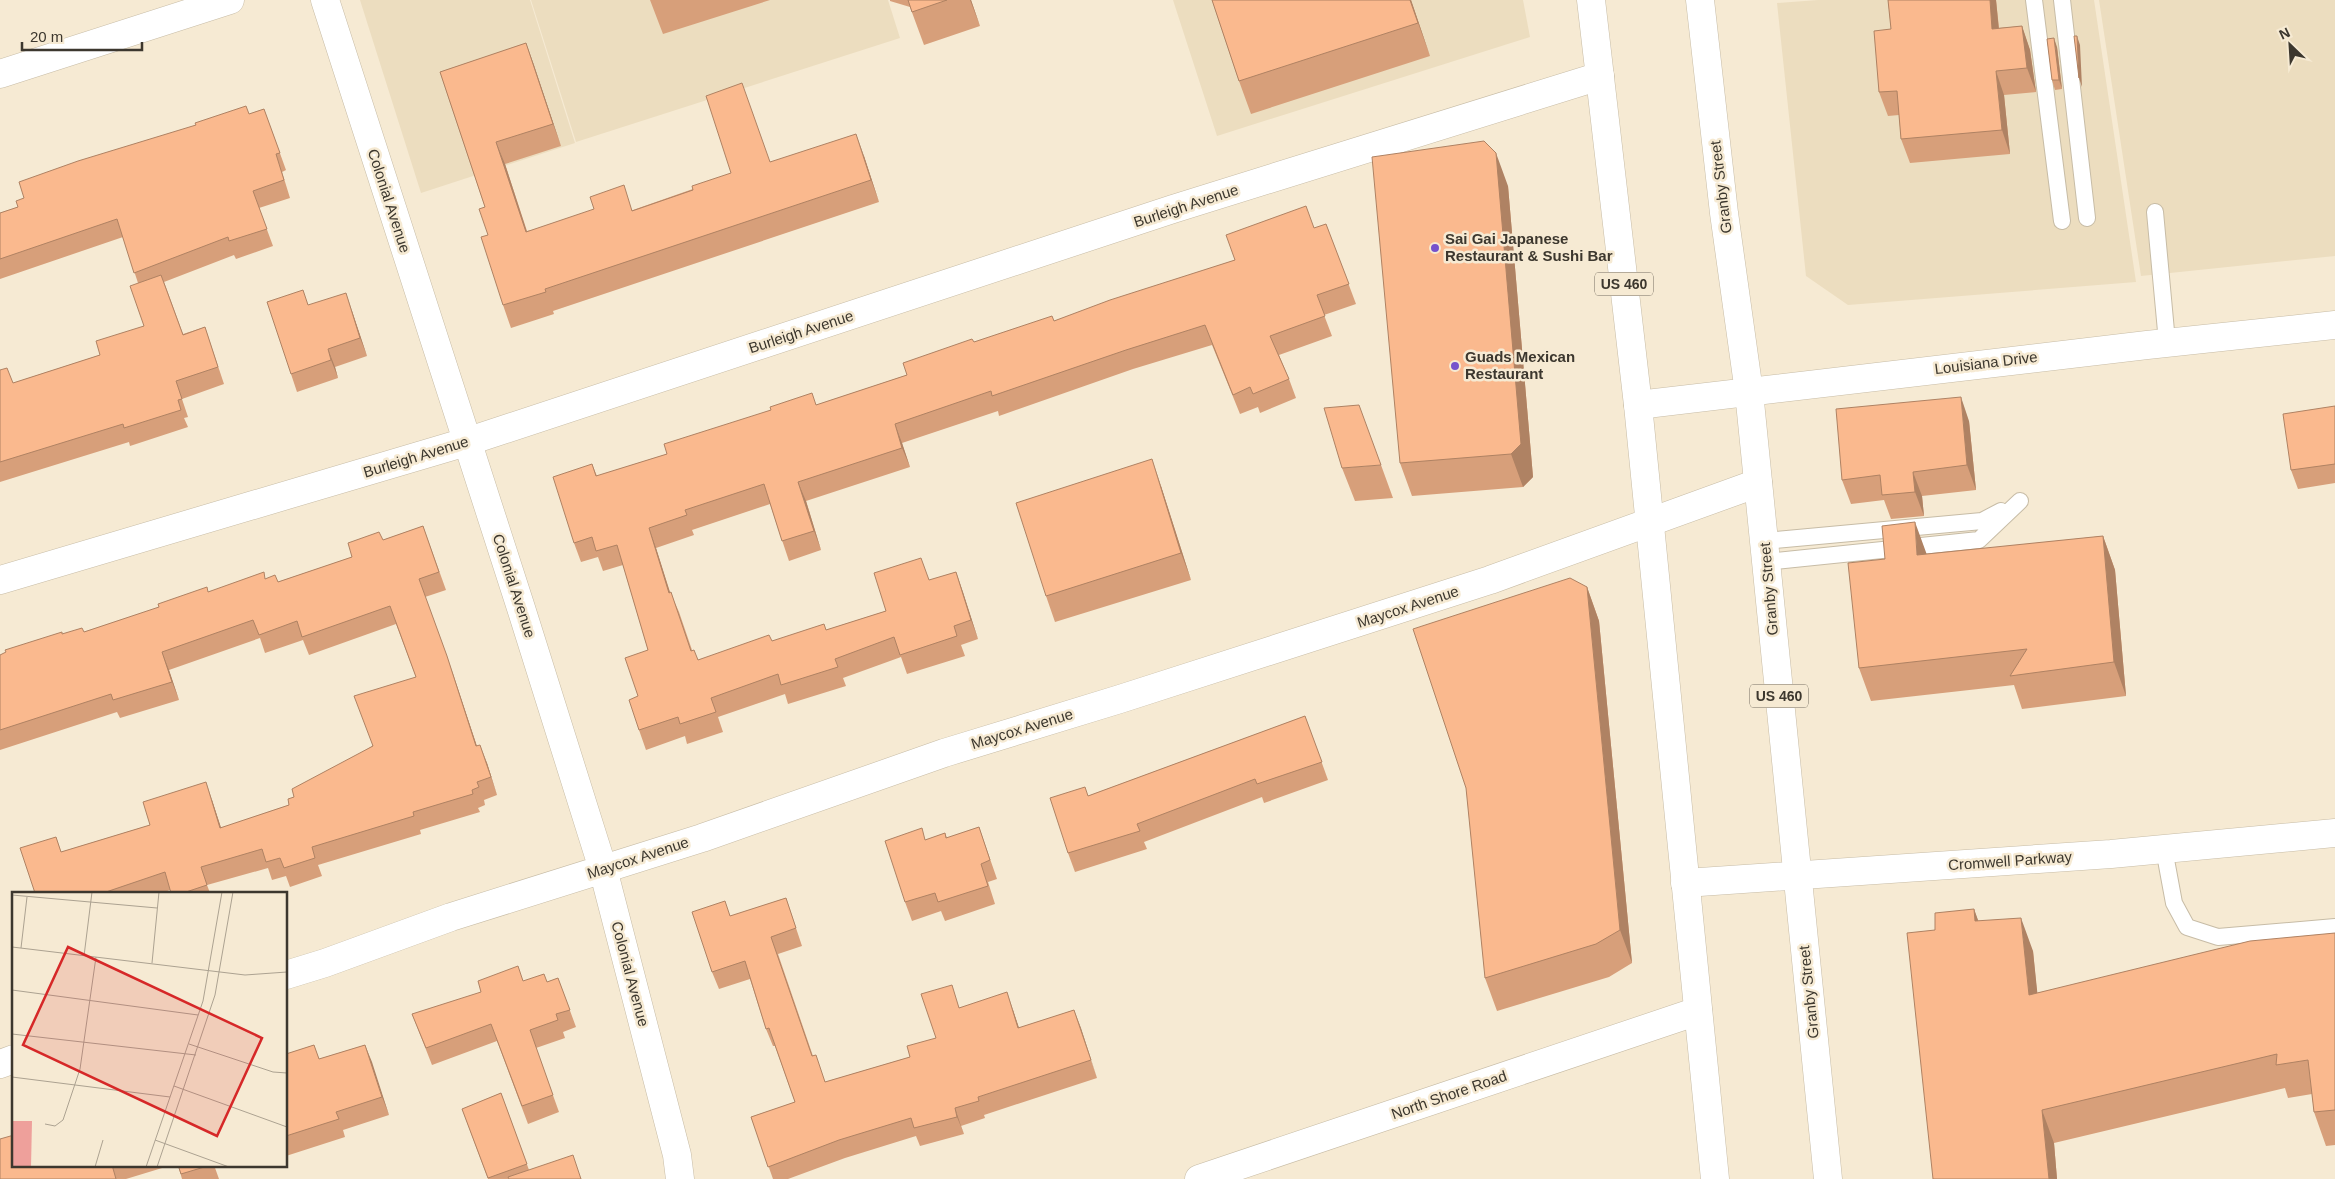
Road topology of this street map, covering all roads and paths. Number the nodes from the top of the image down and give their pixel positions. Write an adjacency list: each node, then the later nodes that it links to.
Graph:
1 (230, 0): 7 (street)
2 (325, 0): 17 (street, Colonial Avenue)
3 (1591, 0): 9 (street, US 460)
4 (1700, 0): 15 (street, Granby Street / US 460)
5 (2034, 0): 12 (lane)
6 (2062, 0): 11 (lane)
7 (190, 6): 8 (street)
8 (0, 74)
9 (1600, 76): 16 (street, US 460); 17 (street, Burleigh Avenue)
10 (2155, 212): 14 (lane)
11 (2088, 218)
12 (2062, 221)
13 (2335, 325): 14 (street, Louisiana Drive)
14 (2167, 342): 15 (street, Louisiana Drive)
15 (1749, 392): 16 (street, Louisiana Drive); 18 (street, Granby Street / US 460)
16 (1638, 405): 20 (street, US 460)
17 (466, 442): 22 (street, Burleigh Avenue); 25 (street, Colonial Avenue)
18 (1758, 483): 20 (street, Maycox Avenue); 21 (street, Granby Street / US 460)
19 (2020, 501): 21 (lane)
20 (1650, 522): 25 (street, Maycox Avenue); 27 (street, US 460)
21 (1765, 552): 26 (street, Granby Street / US 460)
22 (0, 580)
23 (2335, 832): 24 (street, Cromwell Parkway)
24 (2164, 849): 26 (street, Cromwell Parkway); 28 (lane)
25 (602, 869): 29 (street, Maycox Avenue); 33 (street, Colonial Avenue)
26 (1797, 875): 27 (street, Cromwell Parkway); 36 (street, Granby Street / US 460)
27 (1685, 883): 30 (street, US 460)
28 (2335, 927)
29 (288, 974)
30 (1698, 1011): 34 (street, North Shore Road); 35 (street, US 460)
31 (12, 1060): 32 (street)
32 (0, 1064)
33 (680, 1179)
34 (1199, 1179)
35 (1715, 1179)
36 (1828, 1179)

